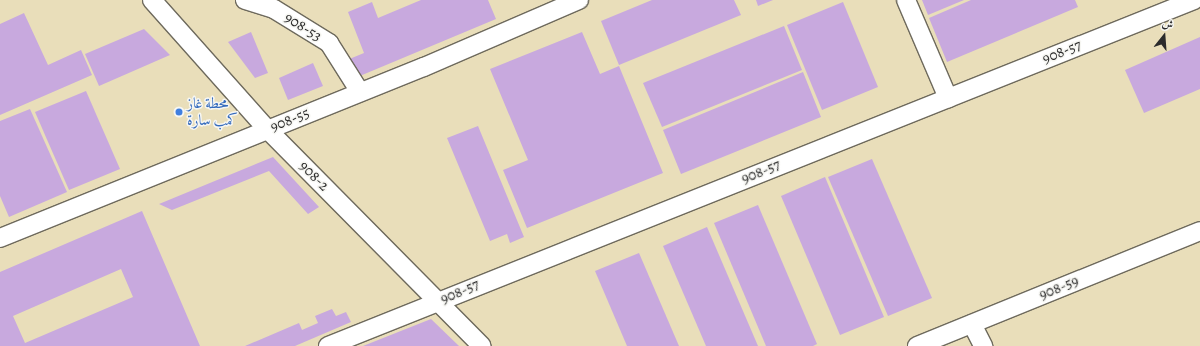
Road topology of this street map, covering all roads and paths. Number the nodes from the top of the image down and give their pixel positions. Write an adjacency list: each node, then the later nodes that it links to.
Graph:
1 (152, 0): 8 (street, 908-2)
2 (245, 0): 6 (street, 908-53)
3 (580, 0): 6 (street, 908-55)
4 (906, 0): 7 (street)
5 (1194, 0): 7 (street, 908-57)
6 (360, 92): 8 (street, 908-55)
7 (948, 98): 11 (street, 908-57)
8 (267, 129): 10 (street, 908-55); 11 (street, 908-2)
9 (1200, 231): 12 (street, 908-59)
10 (0, 238)
11 (438, 302): 13 (street, 908-57); 14 (street, 908-2)
12 (972, 324): 15 (street, 908-59); 16 (street)
13 (328, 346)
14 (482, 346)
15 (917, 346)
16 (983, 346)

